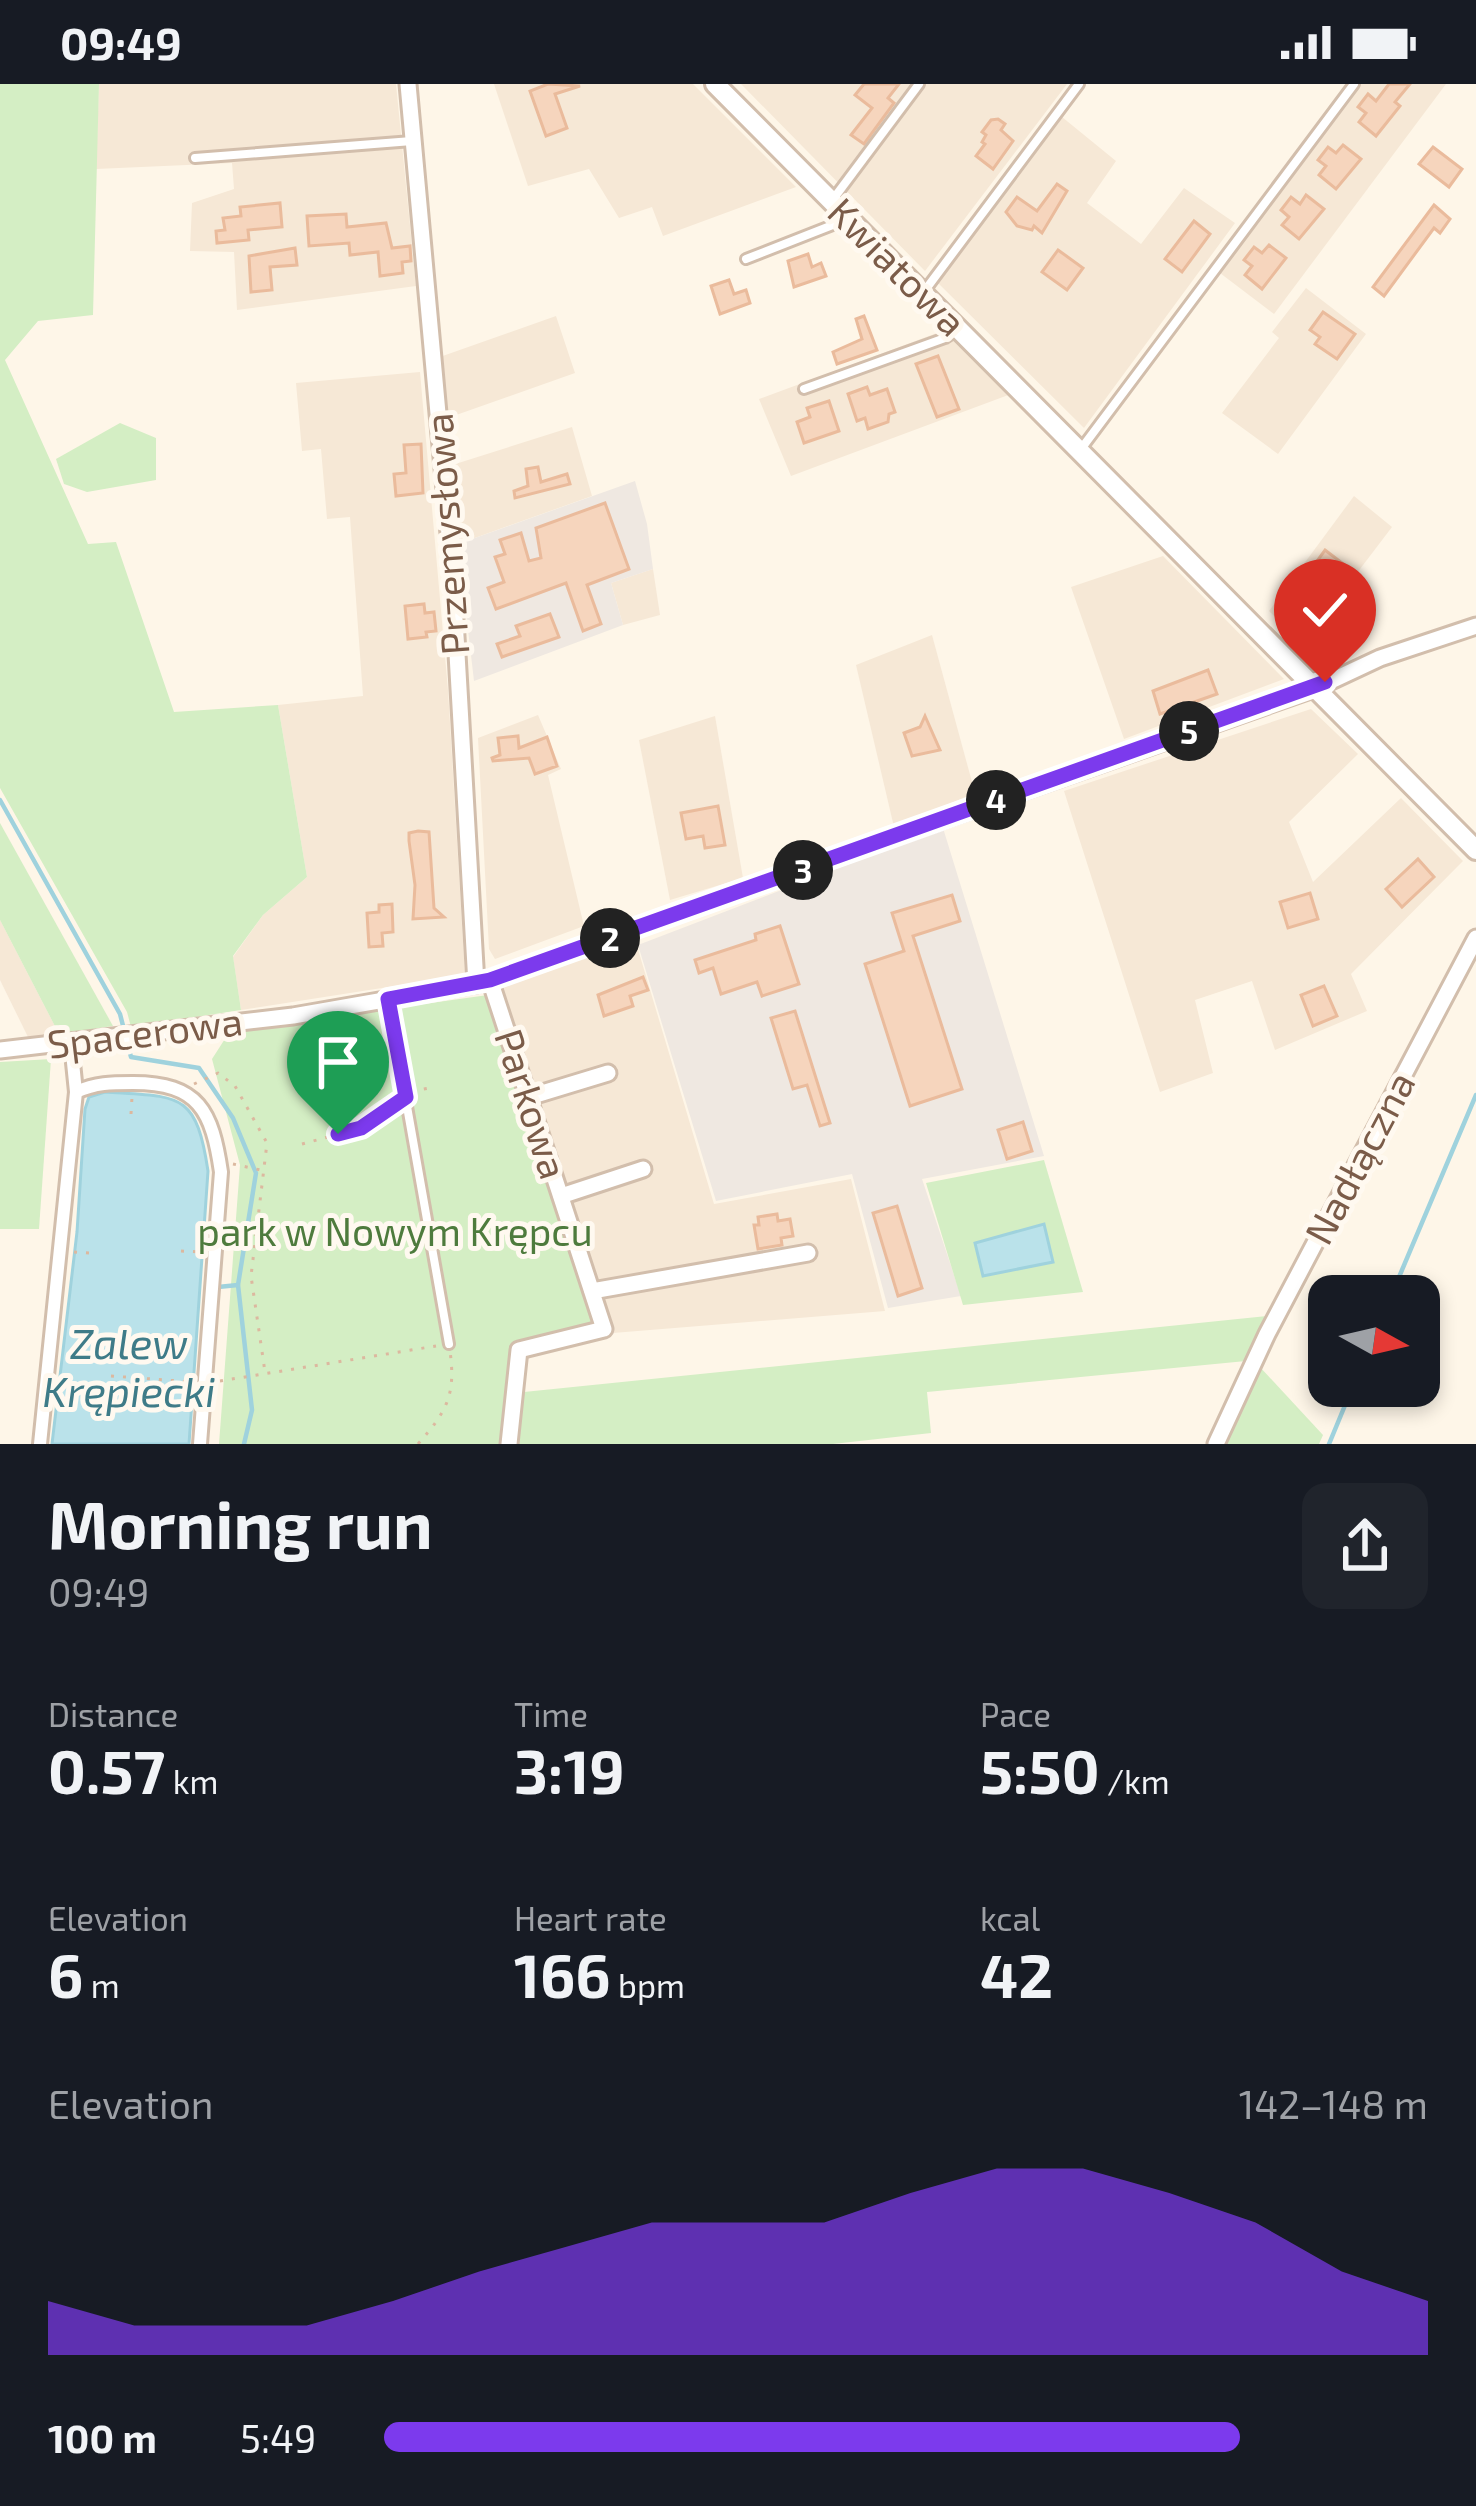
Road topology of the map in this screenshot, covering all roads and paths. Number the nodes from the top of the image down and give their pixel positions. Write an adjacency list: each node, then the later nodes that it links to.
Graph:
1 (408, 84): 6 (street, Przemysłowa)
2 (919, 84): 8 (lane)
3 (1079, 84): 11 (lane)
4 (1354, 84): 14 (lane)
5 (722, 86): 8 (street, Kwiatowa)
6 (413, 141): 7 (lane); 19 (street, Przemysłowa)
7 (195, 158)
8 (832, 201): 9 (street, Kwiatowa)
9 (850, 219): 10 (lane); 11 (street, Kwiatowa)
10 (746, 259)
11 (923, 293): 12 (street, Kwiatowa)
12 (959, 329): 13 (lane); 14 (street, Kwiatowa)
13 (804, 389)
14 (1080, 450): 16 (street, Kwiatowa)
15 (1476, 626): 16 (street, Spacerowa)
16 (1316, 688): 17 (street, Kwiatowa); 19 (street, Spacerowa)
17 (1476, 850)
18 (1476, 938): 50 (street, Nadłączna)
19 (483, 982): 20 (street, Spacerowa); 29 (street, Parkowa)
20 (388, 999): 21 (street, Spacerowa); 28 (lane)
21 (71, 1043): 22 (street, Spacerowa); 27 (street)
22 (0, 1050)
23 (608, 1073): 29 (street)
24 (199, 1081): 34 (path)
25 (133, 1083): 27 (street); 30 (path); 38 (street)
26 (435, 1087): 28 (path)
27 (76, 1092): 36 (street)
28 (405, 1095): 31 (path); 42 (lane)
29 (529, 1097): 35 (street, Parkowa)
30 (130, 1114)
31 (302, 1144)
32 (243, 1166): 34 (path)
33 (643, 1168): 35 (street)
34 (264, 1170): 43 (path)
35 (561, 1196): 41 (street, Parkowa)
36 (60, 1251): 39 (path); 46 (street)
37 (181, 1251): 38 (path)
38 (215, 1252): 45 (street)
39 (91, 1253)
40 (808, 1253): 41 (street)
41 (592, 1292): 49 (street, Parkowa)
42 (449, 1344): 43 (path); 48 (path)
43 (266, 1373): 45 (path)
44 (111, 1376): 45 (path)
45 (205, 1383): 47 (street)
46 (40, 1444)
47 (200, 1444)
48 (418, 1444)
49 (509, 1444)
50 (1216, 1444)

